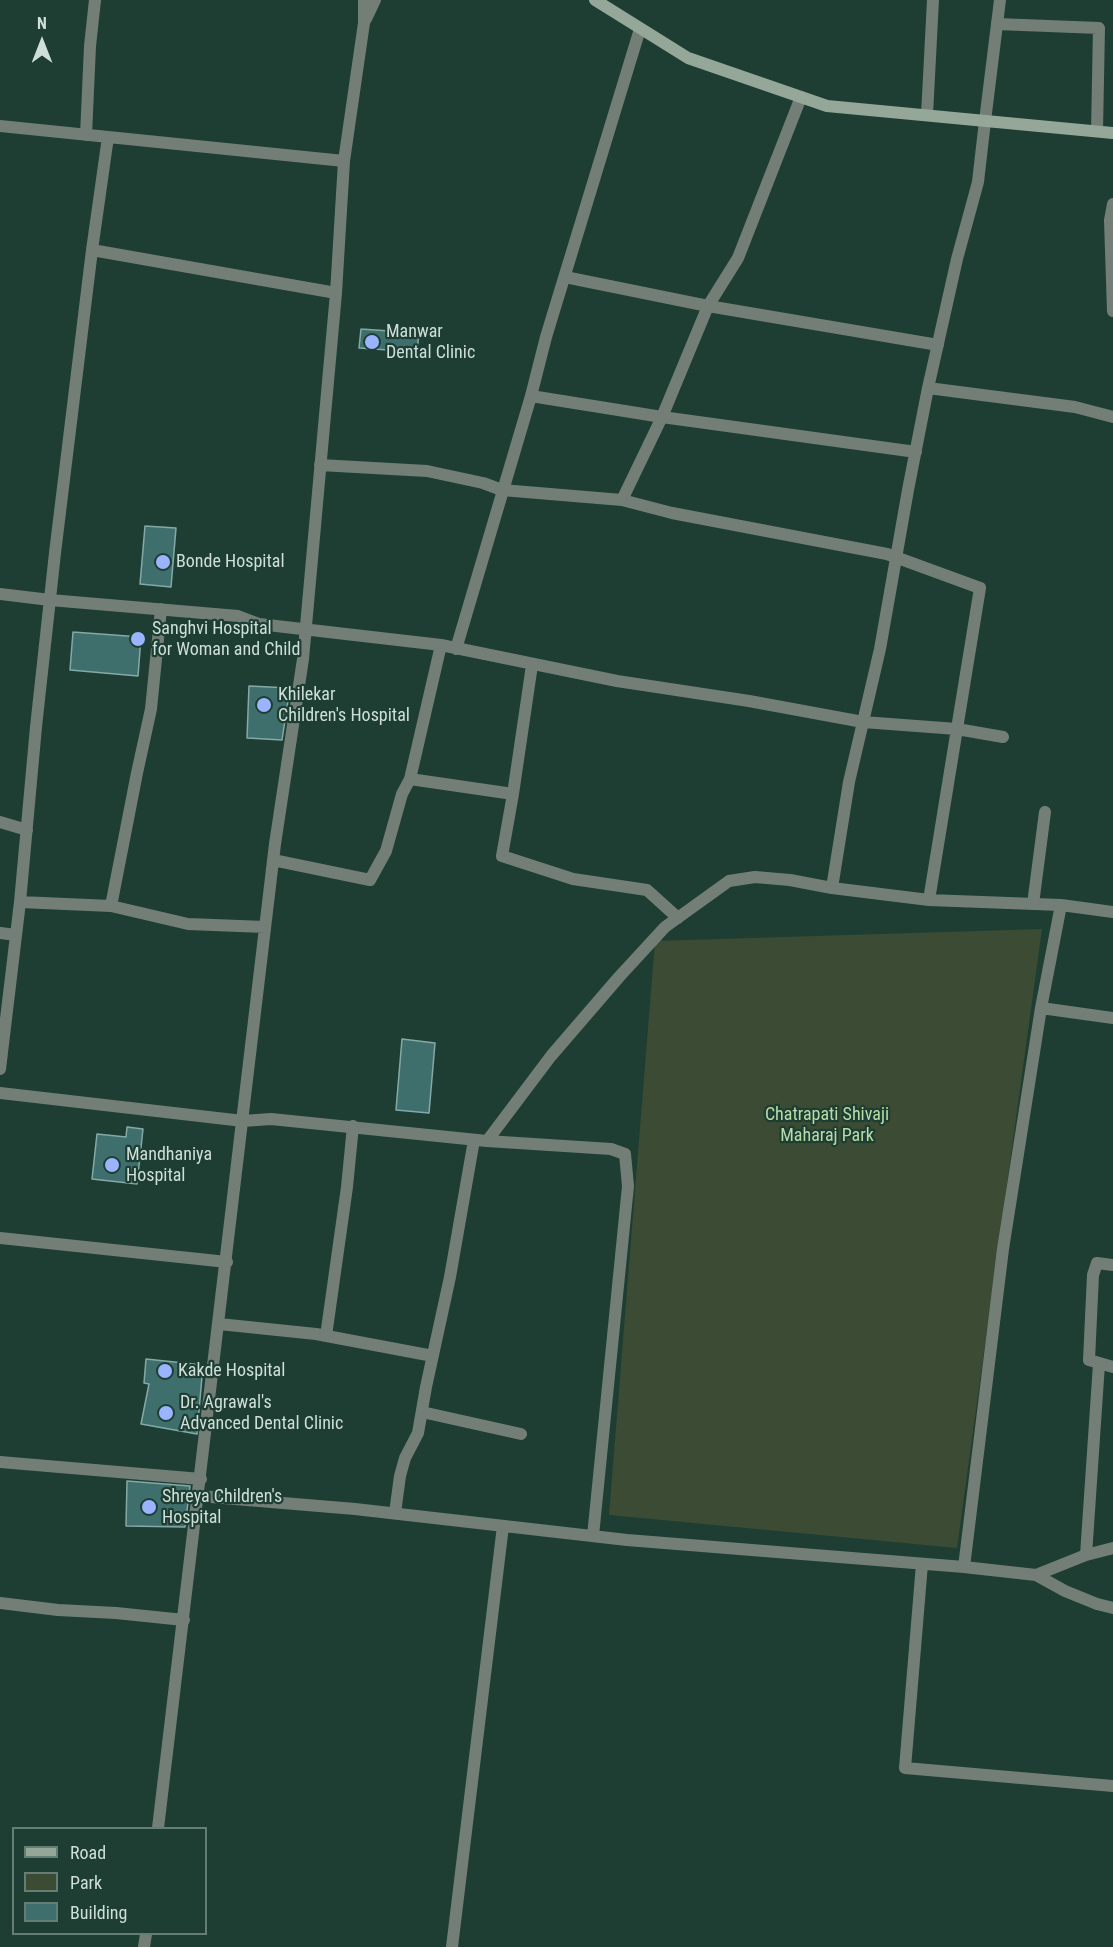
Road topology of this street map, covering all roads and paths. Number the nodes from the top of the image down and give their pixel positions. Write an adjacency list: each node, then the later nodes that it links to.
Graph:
1 (95, 0): 16 (street)
2 (364, 0): 7 (street)
3 (375, 0): 7 (street)
4 (594, 0): 9 (main road)
5 (933, 0): 11 (street)
6 (1000, 0): 8 (street)
7 (364, 23): 18 (street)
8 (997, 24): 12 (street); 14 (street)
9 (640, 29): 10 (main road); 21 (street)
10 (801, 97): 11 (main road); 24 (street)
11 (927, 115): 12 (main road)
12 (986, 121): 14 (main road); 26 (street)
13 (0, 126): 16 (street)
14 (1097, 131): 15 (main road)
15 (1113, 133)
16 (86, 135): 17 (street)
17 (108, 137): 18 (street); 20 (street)
18 (345, 161): 22 (street)
19 (1113, 204): 23 (street)
20 (92, 250): 22 (street); 37 (street)
21 (565, 277): 24 (street); 28 (street)
22 (336, 293): 32 (street)
23 (1113, 301): 25 (street)
24 (708, 306): 26 (street); 29 (street)
25 (1113, 311)
26 (938, 345): 27 (street)
27 (928, 388): 30 (street); 31 (street)
28 (531, 396): 29 (street); 33 (street)
29 (662, 417): 31 (street); 34 (street)
30 (1113, 417)
31 (915, 452): 35 (street)
32 (320, 465): 33 (street); 39 (street)
33 (502, 490): 34 (street); 41 (street)
34 (622, 500): 35 (street)
35 (896, 557): 43 (street); 44 (street)
36 (0, 594): 37 (street)
37 (50, 600): 38 (street); 50 (street)
38 (161, 609): 39 (street); 57 (street)
39 (306, 630): 40 (street); 51 (street)
40 (441, 645): 41 (street); 46 (street)
41 (456, 649): 42 (street)
42 (532, 665): 43 (street); 47 (street)
43 (863, 722): 44 (street); 52 (street)
44 (957, 729): 45 (street); 53 (street)
45 (1002, 737)
46 (410, 779): 47 (street); 51 (street)
47 (513, 794): 59 (street)
48 (1045, 812): 55 (street)
49 (0, 822): 50 (street)
50 (27, 830): 54 (street)
51 (273, 860): 60 (street)
52 (832, 888): 53 (street); 59 (street)
53 (929, 900): 55 (street)
54 (20, 902): 57 (street); 62 (street)
55 (1033, 904): 56 (street)
56 (1061, 905): 58 (street); 63 (street)
57 (111, 906): 60 (street)
58 (1113, 912)
59 (678, 918): 70 (street)
60 (265, 927): 67 (street)
61 (0, 933): 62 (street)
62 (16, 935): 65 (street)
63 (1041, 1008): 64 (street); 90 (street)
64 (1113, 1018)
65 (0, 1069)
66 (0, 1093): 67 (street)
67 (243, 1121): 68 (street); 72 (street)
68 (353, 1126): 69 (street); 75 (street)
69 (474, 1140): 70 (street); 76 (street)
70 (487, 1142): 86 (street)
71 (0, 1238): 72 (street)
72 (226, 1262): 74 (street)
73 (1113, 1265): 77 (street)
74 (219, 1324): 75 (street); 82 (street)
75 (326, 1335): 76 (street)
76 (433, 1356): 79 (street)
77 (1099, 1364): 78 (street); 88 (street)
78 (1113, 1366)
79 (422, 1412): 80 (street); 84 (street)
80 (521, 1434)
81 (0, 1462): 82 (street)
82 (201, 1479): 83 (street)
83 (198, 1496): 84 (street); 94 (street)
84 (395, 1514): 85 (street)
85 (503, 1526): 86 (street); 97 (street)
86 (593, 1536): 89 (street)
87 (1113, 1548): 88 (street)
88 (1086, 1554): 91 (street)
89 (922, 1564): 90 (street); 95 (street)
90 (964, 1567): 91 (street)
91 (1036, 1575): 93 (street)
92 (0, 1603): 94 (street)
93 (1113, 1608)
94 (184, 1620): 96 (street)
95 (1113, 1786)
96 (158, 1827)
97 (452, 1947)

